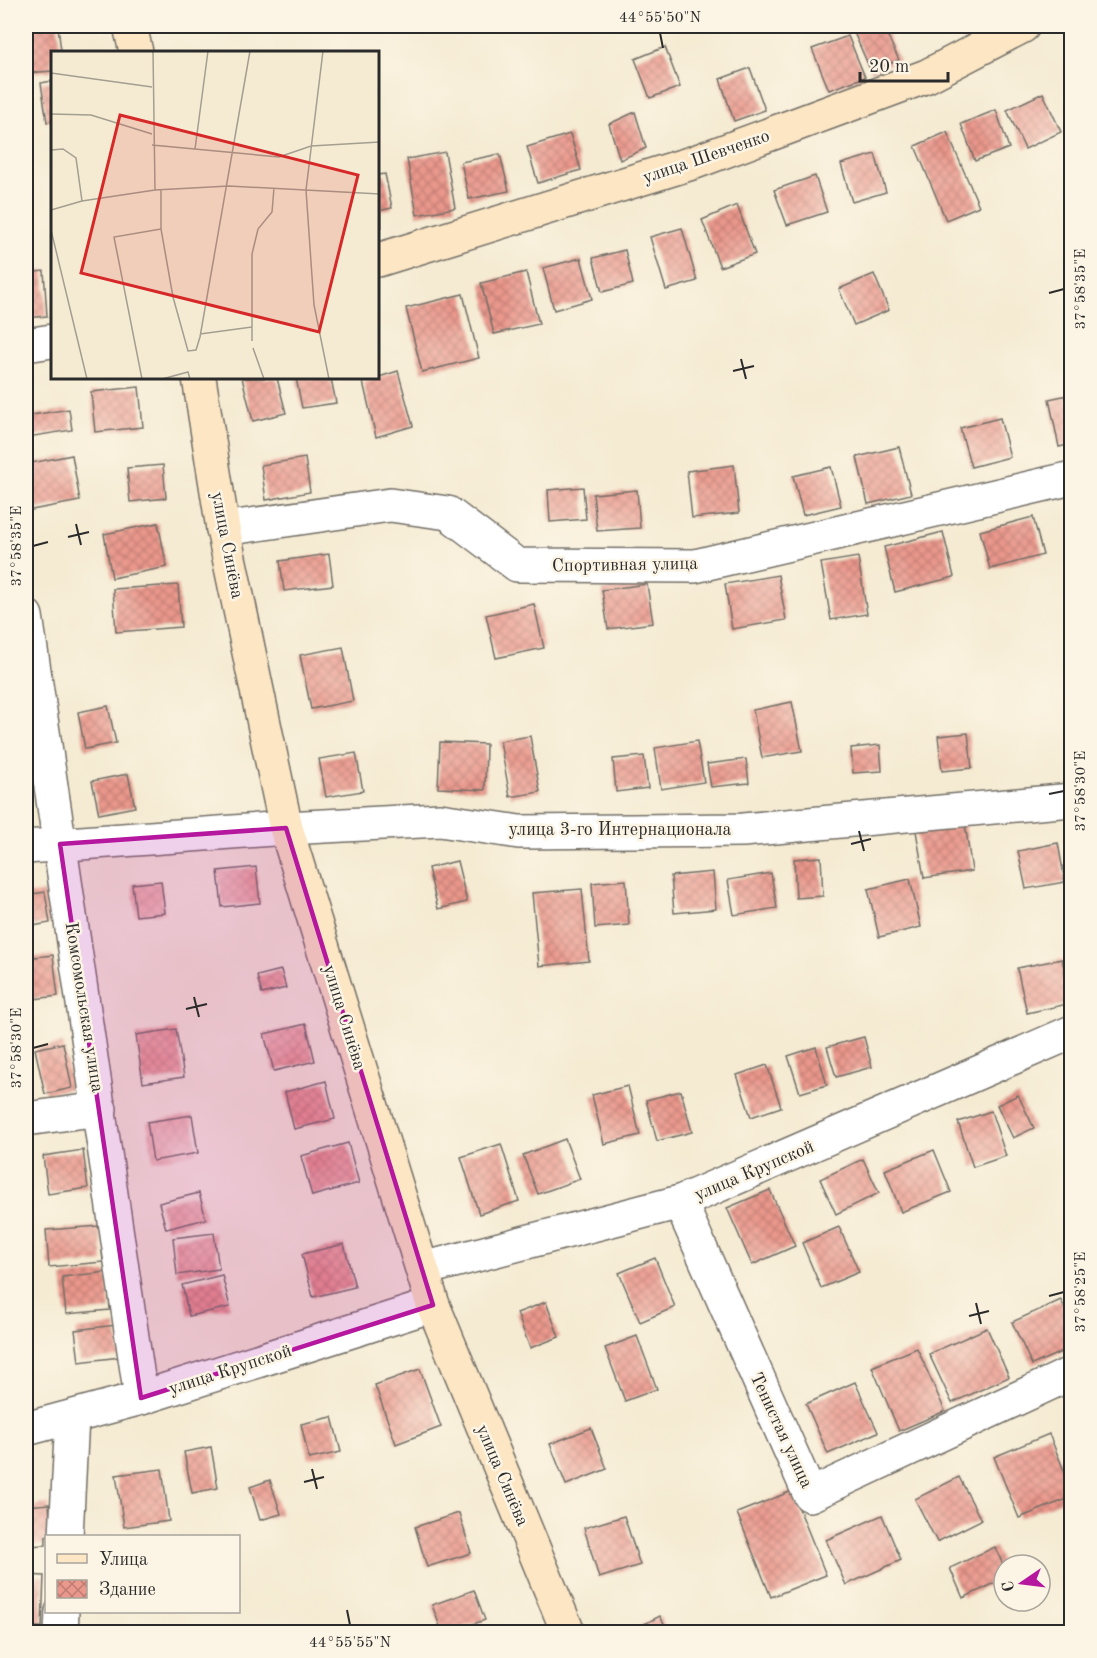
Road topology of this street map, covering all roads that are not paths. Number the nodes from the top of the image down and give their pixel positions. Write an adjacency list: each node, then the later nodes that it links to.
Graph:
1 (130, 26): 3 (main road)
2 (1023, 26): 4 (main road, улица Шевченко)
3 (136, 51)
4 (380, 259)
5 (51, 341): 6 (street)
6 (26, 345)
7 (199, 380): 9 (main road, улица Синёва)
8 (1071, 478): 9 (street, Спортивная улица)
9 (223, 529): 12 (main road, улица Синёва)
10 (26, 616): 13 (street, Комсомольская улица)
11 (1071, 800): 12 (street, улица 3-го Интернационала)
12 (286, 828): 13 (street, улица 3-го Интернационала); 19 (main road, улица Синёва)
13 (60, 844): 14 (street, улица 3-го Интернационала); 16 (street, Комсомольская улица)
14 (26, 847)
15 (1071, 1032): 18 (street, улица Крупской)
16 (100, 1109): 17 (street); 22 (street, Комсомольская улица)
17 (26, 1119)
18 (680, 1202): 19 (street, улица Крупской); 21 (street, Тенистая улица)
19 (423, 1269): 20 (main road, улица Синёва)
20 (433, 1305): 22 (street, улица Крупской); 28 (main road, улица Синёва)
21 (1071, 1373)
22 (141, 1398): 23 (street, улица Крупской)
23 (72, 1417): 24 (street, улица Крупской); 25 (street)
24 (26, 1429)
25 (66, 1535)
26 (62, 1613): 27 (street)
27 (61, 1632)
28 (568, 1632)

